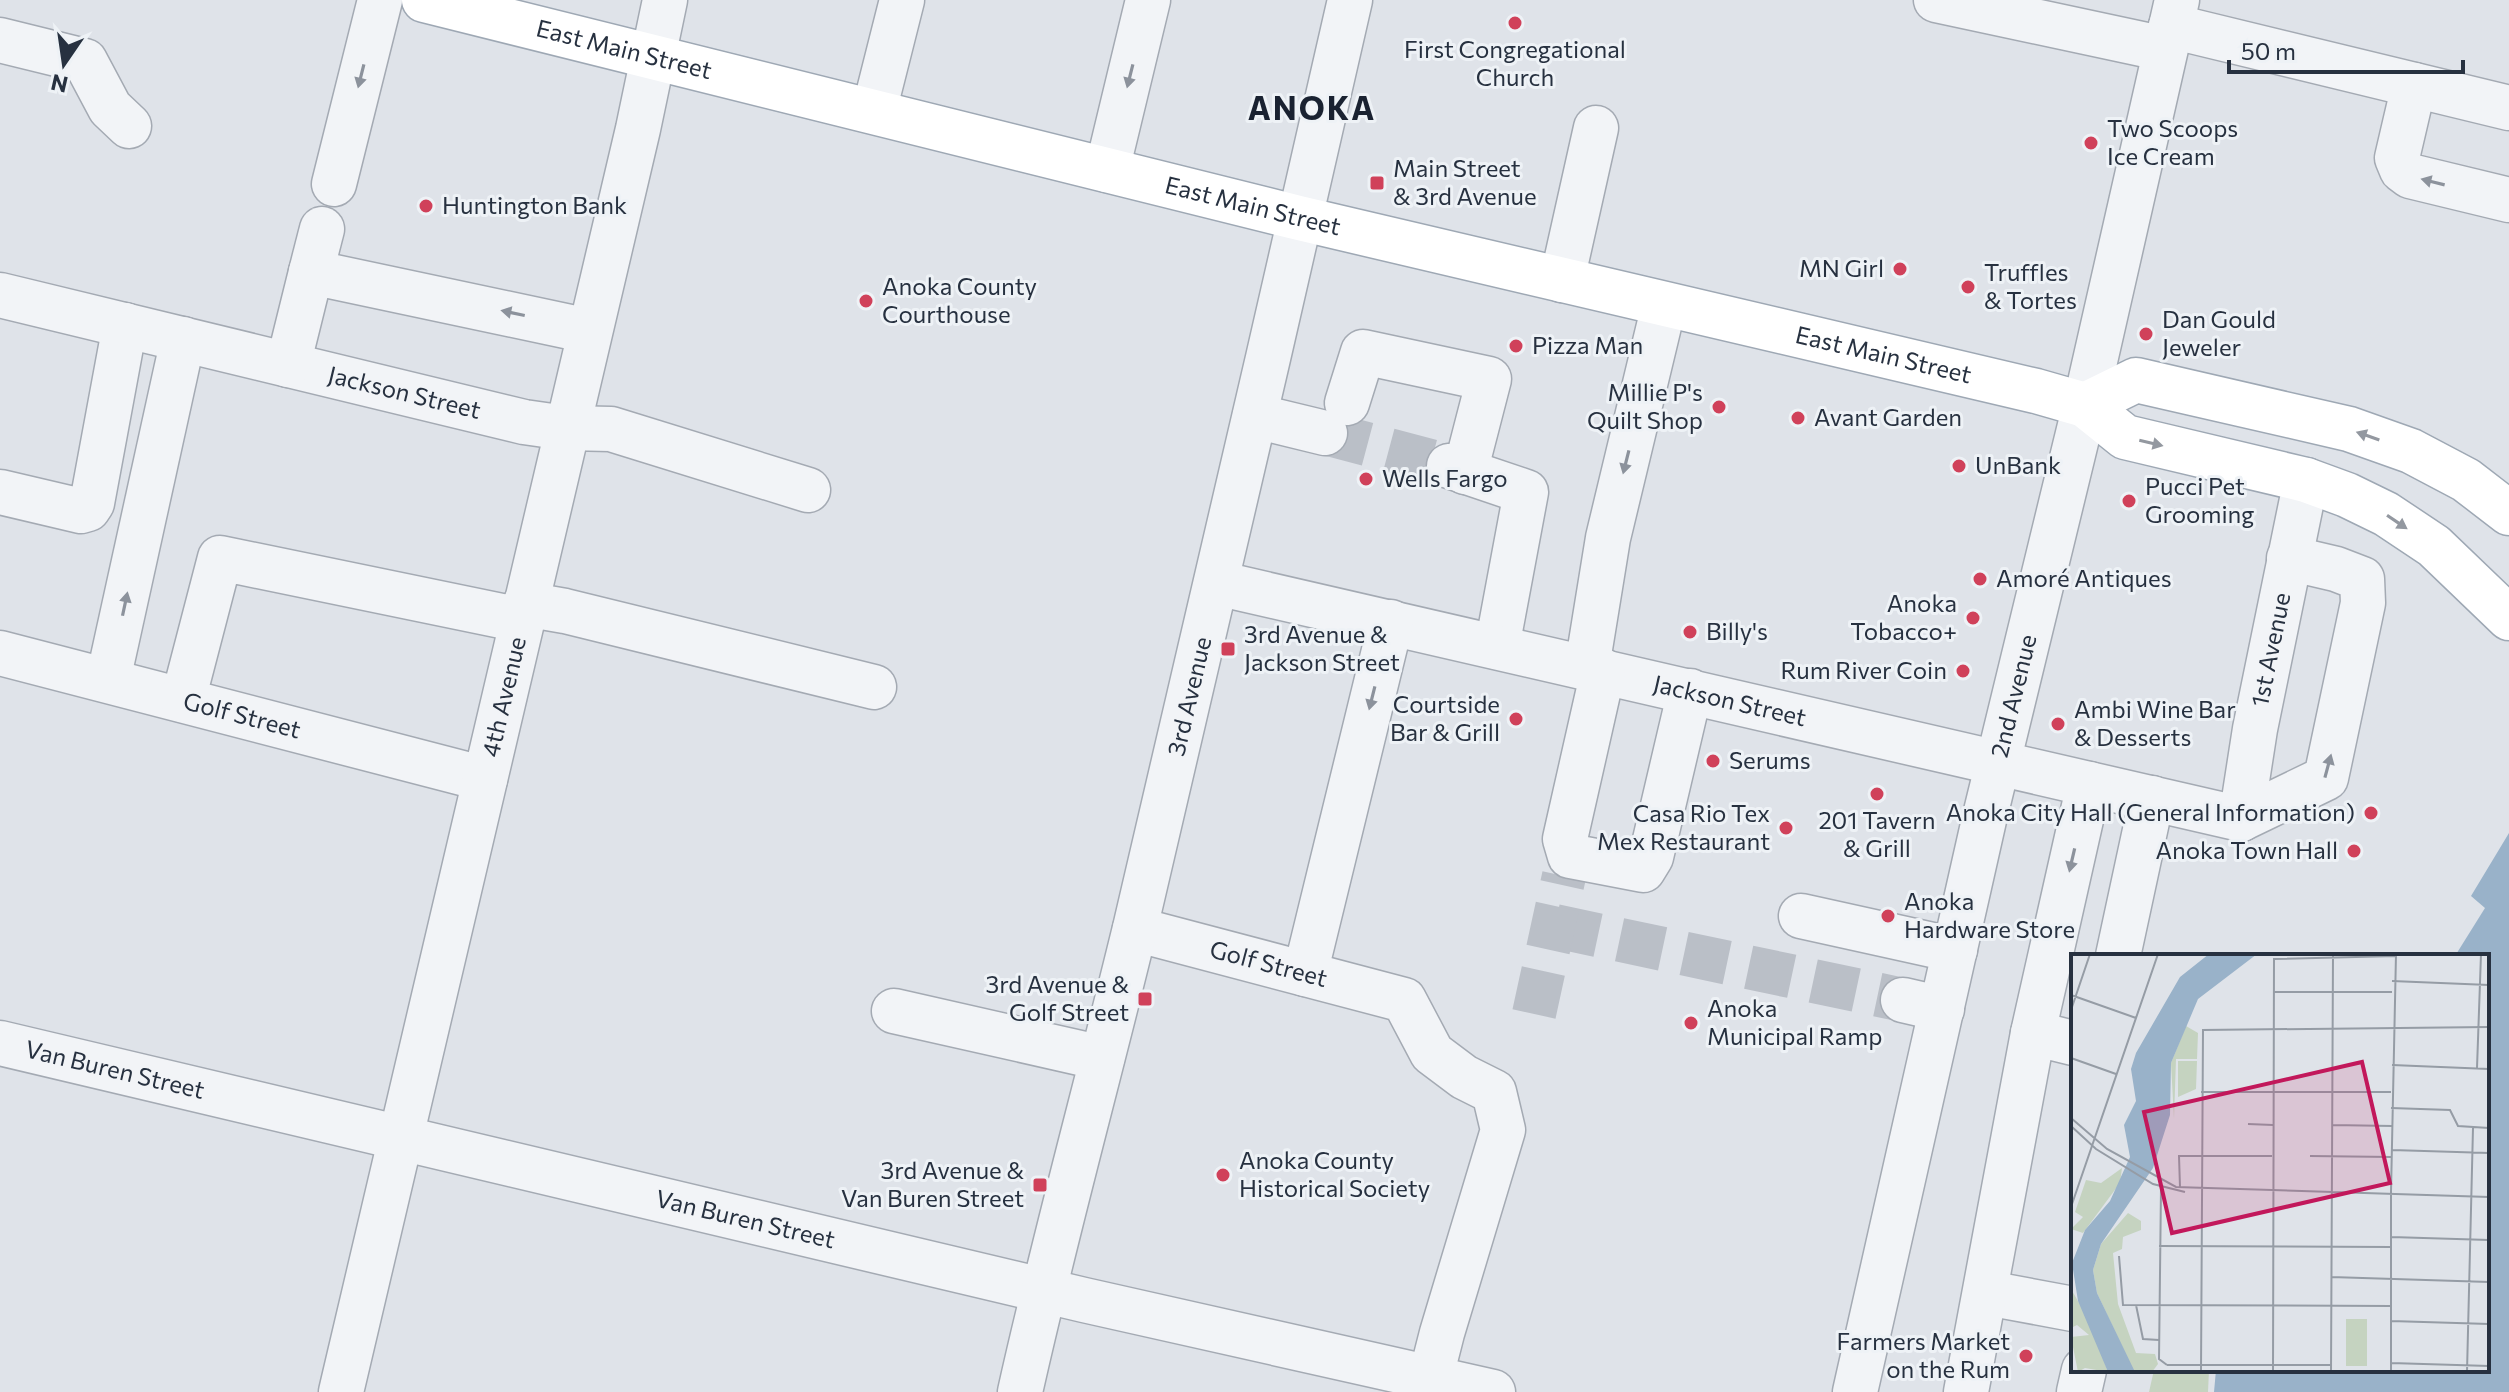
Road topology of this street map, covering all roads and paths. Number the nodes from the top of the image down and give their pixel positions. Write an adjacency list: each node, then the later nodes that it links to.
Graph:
1 (380, 0): 17 (street, one-way to 17)
2 (424, 0): 10 (main road, East Main Street)
3 (665, 0): 10 (street, 4th Avenue)
4 (902, 0): 13 (street)
5 (1148, 0): 16 (street, one-way to 16)
6 (1936, 0): 8 (street)
7 (1344, 1): 19 (street, 3rd Avenue)
8 (2171, 25): 11 (street); 29 (street, 2nd Avenue)
9 (0, 40): 14 (street)
10 (653, 57): 13 (main road, East Main Street); 26 (street, 4th Avenue)
11 (2414, 85): 12 (street); 18 (street, one-way to 11)
12 (2509, 108)
13 (874, 111): 16 (main road, East Main Street)
14 (129, 126)
15 (1596, 128): 22 (street)
16 (1107, 170): 19 (main road, East Main Street)
17 (334, 184)
18 (2509, 200)
19 (1299, 218): 22 (main road, East Main Street); 30 (street, 3rd Avenue)
20 (322, 229): 21 (street)
21 (311, 272): 26 (street, one-way to 21); 28 (street)
22 (1562, 280): 24 (main road, East Main Street)
23 (0, 295): 25 (street, Jackson Street)
24 (1664, 305): 29 (main road, East Main Street); 43 (street, one-way to 43)
25 (125, 325): 27 (street, Jackson Street); 34 (street)
26 (589, 331): 31 (street, 4th Avenue)
27 (183, 339): 28 (street, Jackson Street); 44 (street, one-way to 27)
28 (288, 365): 31 (street, Jackson Street)
29 (2085, 405): 32 (main road, East Main Street, one-way to 32); 35 (main road, one-way to 29); 48 (street, 2nd Avenue)
30 (1255, 416): 37 (street, 3rd Avenue); 41 (street)
31 (566, 428): 33 (street, Jackson Street); 38 (street, 4th Avenue)
32 (2306, 480): 36 (street, 1st Avenue); 39 (main road, East Main Street, one-way to 39)
33 (808, 490)
34 (0, 492)
35 (2509, 513)
36 (2289, 558): 52 (street, 1st Avenue); 52 (street, one-way to 36)
37 (1217, 583): 40 (street, Jackson Street); 54 (street, 3rd Avenue)
38 (523, 612): 45 (street); 47 (street); 49 (street, 4th Avenue)
39 (2509, 618)
40 (1391, 622): 41 (street, Jackson Street); 57 (street, one-way to 57)
41 (1497, 647): 43 (street, Jackson Street)
42 (0, 653): 44 (street, Golf Street)
43 (1595, 669): 46 (street, Jackson Street); 46 (street)
44 (108, 680): 47 (street, Golf Street)
45 (874, 687)
46 (1690, 691): 48 (street, Jackson Street)
47 (183, 700): 49 (street, Golf Street)
48 (1997, 764): 50 (street, Jackson Street); 55 (street, 2nd Avenue)
49 (485, 779): 62 (street, 4th Avenue)
50 (2089, 784): 51 (street, Jackson Street); 59 (street, one-way to 59)
51 (2152, 798): 52 (street, Jackson Street); 56 (street)
52 (2241, 819)
53 (1801, 916): 55 (street)
54 (1135, 929): 57 (street, Golf Street); 61 (street, 3rd Avenue)
55 (1955, 950): 71 (street, 2nd Avenue)
56 (2118, 954)
57 (1305, 974): 67 (street, Golf Street)
58 (894, 1011): 61 (street)
59 (2053, 1038): 64 (street)
60 (0, 1043): 62 (street, Van Buren Street)
61 (1102, 1058): 63 (street, 3rd Avenue)
62 (400, 1138): 63 (street, Van Buren Street); 68 (street, 4th Avenue)
63 (1042, 1289): 67 (street, Van Buren Street); 69 (street, 3rd Avenue)
64 (1987, 1293): 65 (street); 72 (street)
65 (2071, 1309)
66 (2084, 1372): 73 (street)
67 (1428, 1385): 70 (street, Van Buren Street)
68 (341, 1392)
69 (1020, 1392)
70 (1493, 1392)
71 (1855, 1392)
72 (1966, 1392)
73 (2079, 1392)

